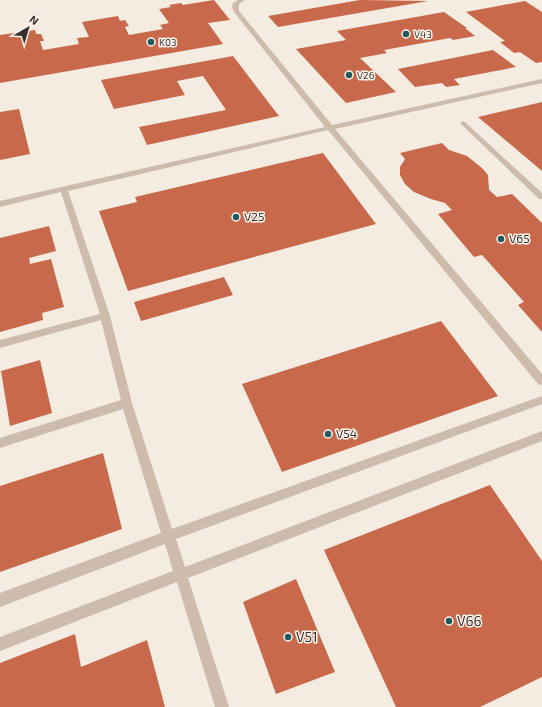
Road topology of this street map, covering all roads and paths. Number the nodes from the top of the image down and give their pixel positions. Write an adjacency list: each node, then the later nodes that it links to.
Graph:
1 (242, 0): 4 (lane)
2 (542, 81): 4 (lane)
3 (463, 123): 6 (lane)
4 (329, 128): 5 (lane); 10 (lane)
5 (64, 189): 7 (lane); 8 (lane)
6 (542, 197)
7 (0, 204)
8 (105, 316): 9 (lane); 12 (lane)
9 (0, 344)
10 (542, 381)
11 (542, 400): 15 (lane)
12 (127, 403): 14 (lane); 15 (lane)
13 (542, 436): 16 (lane)
14 (0, 443)
15 (170, 536): 16 (lane); 17 (lane)
16 (181, 574): 18 (lane); 19 (lane)
17 (0, 600)
18 (0, 644)
19 (222, 707)

